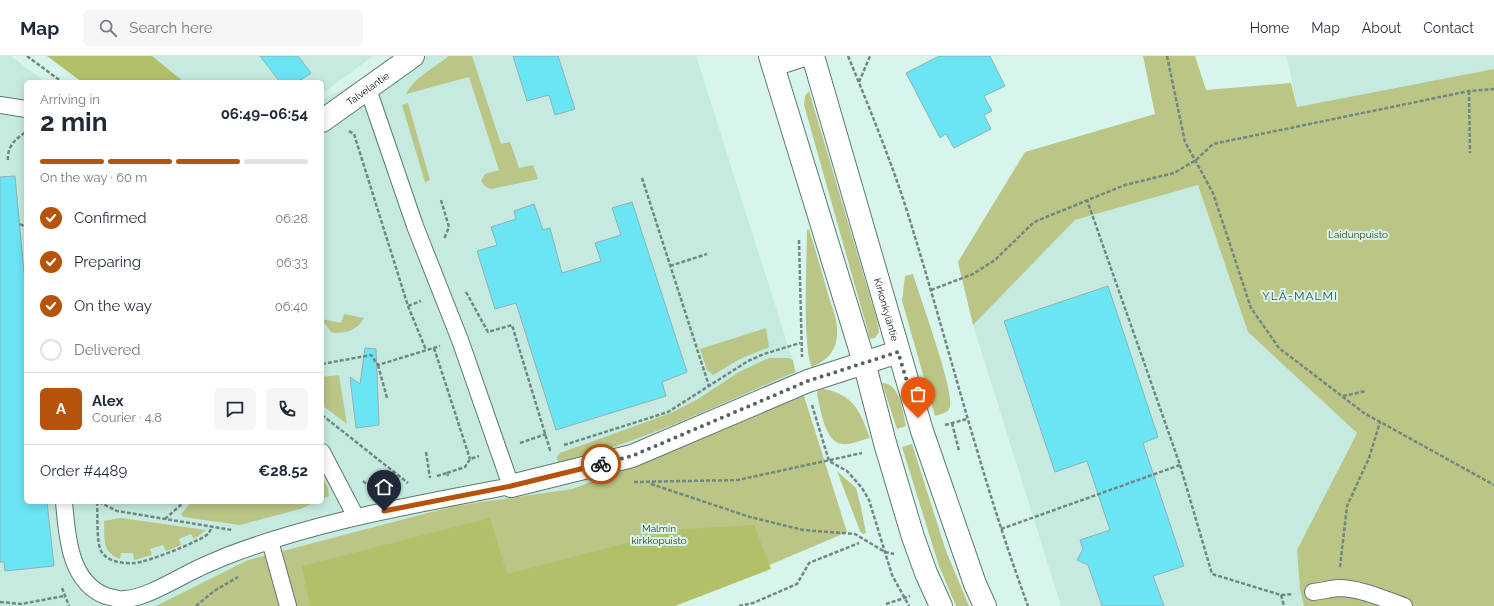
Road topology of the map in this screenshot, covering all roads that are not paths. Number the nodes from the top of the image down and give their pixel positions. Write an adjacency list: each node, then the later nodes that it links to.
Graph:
1 (413, 56): 5 (main road, Talvelantie)
2 (802, 56): 4 (main road)
3 (813, 56): 9 (main road, Kirkonkyläntie)
4 (772, 60): 10 (main road)
5 (368, 89): 8 (main road, Talvelantie); 12 (lane)
6 (0, 105): 7 (lane)
7 (24, 109)
8 (324, 120)
9 (898, 352): 10 (main road); 19 (main road, Kirkonkyläntie)
10 (864, 362): 12 (main road); 18 (main road)
11 (324, 456): 14 (lane)
12 (511, 486): 14 (lane)
13 (64, 504): 15 (lane)
14 (356, 517): 15 (lane)
15 (270, 541): 17 (lane)
16 (1313, 592): 20 (lane)
17 (288, 606)
18 (941, 606)
19 (985, 606)
20 (1404, 606)

